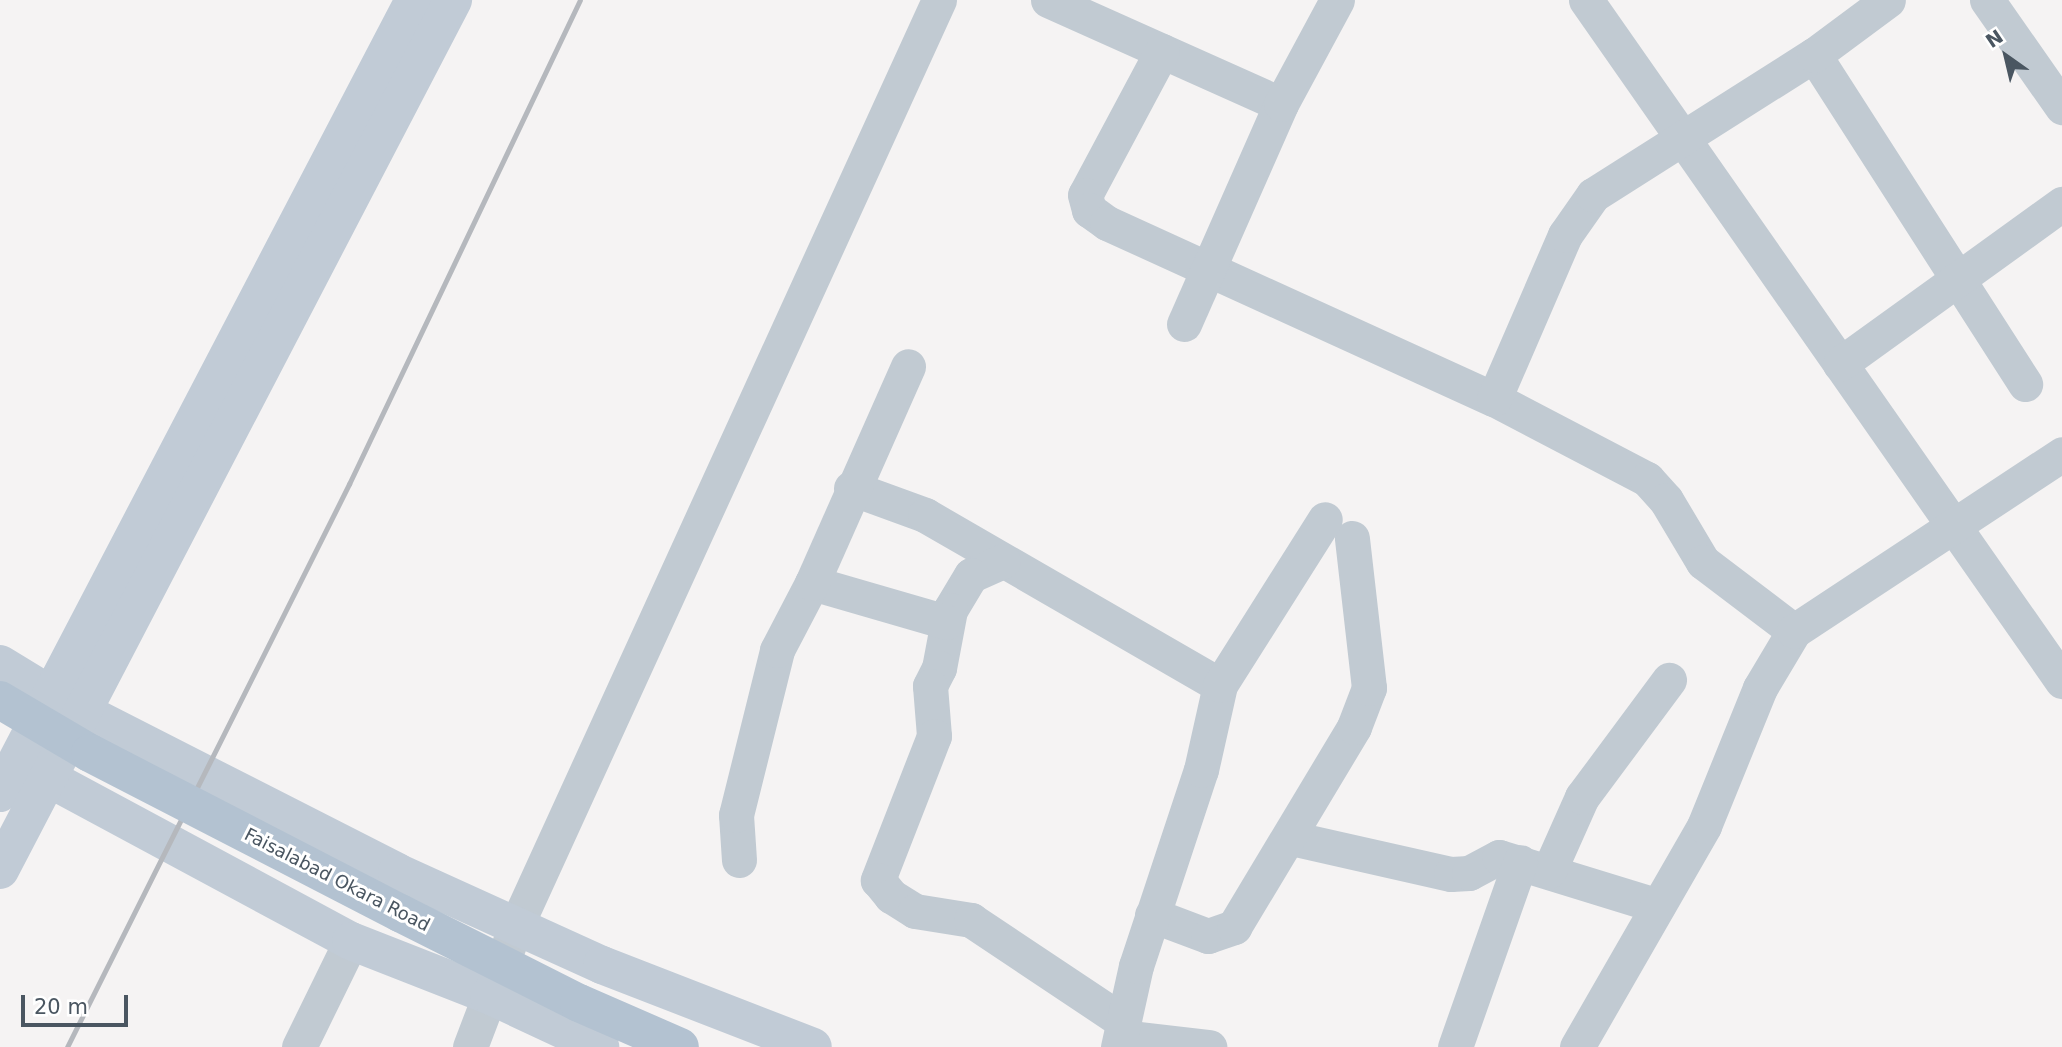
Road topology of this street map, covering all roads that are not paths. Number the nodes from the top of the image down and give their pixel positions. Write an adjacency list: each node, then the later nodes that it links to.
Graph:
1 (414, 0): 34 (main road)
2 (453, 0): 34 (main road)
3 (939, 0): 42 (street)
4 (1048, 0): 9 (street)
5 (1337, 0): 11 (street)
6 (1586, 0): 13 (street)
7 (1888, 0): 10 (street)
8 (1987, 0): 12 (street)
9 (1162, 51): 11 (street); 15 (street)
10 (1814, 55): 13 (street); 16 (street)
11 (1281, 104): 15 (street)
12 (2062, 107)
13 (1684, 139): 18 (street); 21 (street)
14 (2062, 204): 16 (street)
15 (1208, 270): 17 (street); 21 (street)
16 (1959, 280): 18 (street); 20 (street)
17 (1184, 324)
18 (1840, 364): 24 (street)
19 (908, 366): 23 (street)
20 (2025, 384)
21 (1494, 399): 28 (street)
22 (2062, 454): 24 (street)
23 (851, 488): 25 (street); 26 (street)
24 (1955, 529): 28 (street); 31 (street)
25 (1003, 561): 27 (street); 32 (street)
26 (812, 583): 27 (street); 37 (street)
27 (946, 622): 45 (street)
28 (1794, 631): 40 (street)
29 (0, 664): 34 (main road)
30 (1669, 680): 38 (street)
31 (2062, 681)
32 (1220, 685): 36 (street); 41 (street)
33 (0, 700): 49 (main road, Faisalabad Okara Road, bridge)
34 (68, 704): 35 (main road); 42 (main road)
35 (16, 770): 39 (main road); 43 (main road)
36 (1292, 838): 38 (street); 41 (street)
37 (739, 860)
38 (1534, 867): 40 (street); 52 (street)
39 (0, 870)
40 (1658, 906): 53 (street)
41 (1152, 915): 45 (street)
42 (516, 926): 44 (street); 50 (main road)
43 (351, 941): 44 (main road); 46 (street)
44 (489, 995): 47 (street); 48 (main road)
45 (1121, 1035): 51 (street)
46 (299, 1047)
47 (470, 1047)
48 (600, 1047)
49 (680, 1047)
50 (813, 1047)
51 (1209, 1047)
52 (1455, 1047)
53 (1577, 1047)

